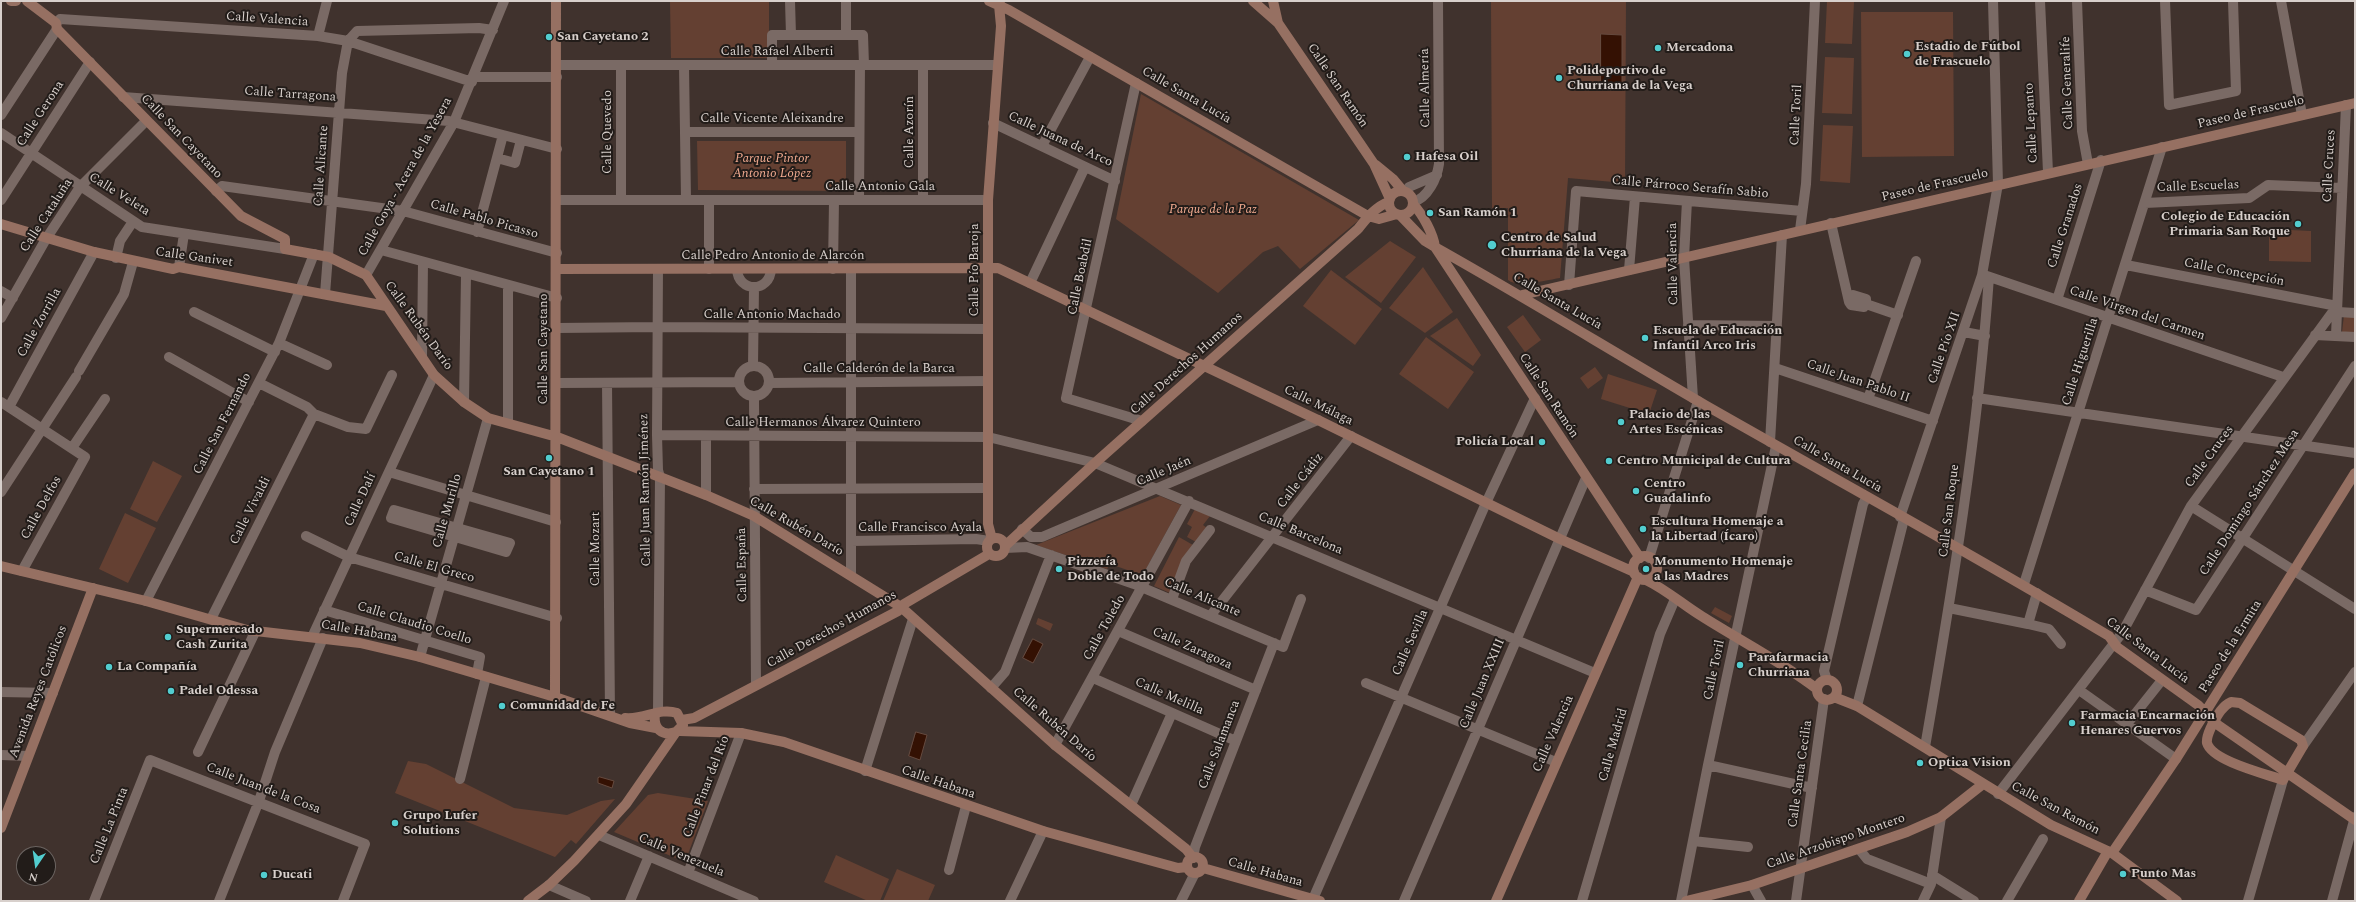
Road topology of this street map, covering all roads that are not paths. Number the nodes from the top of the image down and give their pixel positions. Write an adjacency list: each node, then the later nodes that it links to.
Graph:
1 (11, 1): 2 (street)
2 (16, 1)
3 (27, 1): 21 (street, Calle San Cayetano)
4 (327, 1): 25 (street)
5 (504, 1): 22 (street, Calle Goya - Acera de la Yesera)
6 (556, 1): 29 (street, Calle San Cayetano)
7 (790, 1): 23 (street)
8 (846, 1): 24 (street)
9 (1253, 1): 20 (street, Calle San Ramón)
10 (1273, 1): 20 (street, Calle San Ramón)
11 (1438, 1): 62 (street, Calle Almería)
12 (1815, 1): 85 (street, Calle Toril)
13 (1993, 1): 64 (street, Calle Pío XII)
14 (2040, 1): 61 (street, Calle Lepanto)
15 (2077, 1): 59 (street, Calle Generalife)
16 (2165, 1): 17 (street)
17 (2233, 1)
18 (2281, 1): 42 (street)
19 (996, 2): 27 (street, Calle Santa Lucía); 35 (street, Calle Pío Baroja)
20 (1278, 23): 58 (street, Calle San Ramón)
21 (57, 26): 25 (street, Calle Valencia); 28 (street, Calle San Cayetano); 43 (street)
22 (493, 30): 26 (street); 37 (street, Calle Goya - Acera de la Yesera)
23 (791, 35): 24 (street); 32 (street)
24 (846, 35): 33 (street)
25 (318, 36): 26 (street, Calle Valencia)
26 (348, 40): 37 (street, Calle Valencia); 41 (street, Calle Alicante)
27 (1090, 57): 38 (street, Calle Santa Lucía); 52 (street)
28 (90, 62): 39 (street, Calle San Cayetano); 55 (street, Calle Gerona)
29 (557, 65): 30 (street, Calle Rafael Alberti); 36 (street, Calle San Cayetano)
30 (621, 65): 31 (street, Calle Rafael Alberti); 73 (street, Calle Quevedo)
31 (684, 65): 32 (street, Calle Rafael Alberti); 47 (street)
32 (772, 65): 33 (street, Calle Rafael Alberti)
33 (862, 65): 34 (street, Calle Rafael Alberti); 48 (street)
34 (923, 65): 35 (street, Calle Rafael Alberti); 78 (street, Calle Azorín)
35 (998, 65): 46 (street, Calle Pío Baroja)
36 (557, 77): 37 (street, Calle Valencia); 54 (street, Calle San Cayetano)
37 (473, 80): 45 (street, Calle Goya - Acera de la Yesera)
38 (1136, 83): 63 (street, Calle Boabdil); 87 (street, Calle Santa Lucía)
39 (123, 97): 41 (street, Calle Tarragona); 44 (street, Calle San Cayetano)
40 (2351, 104): 42 (street, Paseo de Frascuelo); 66 (street, Calle Cruces)
41 (339, 111): 45 (street, Calle Tarragona); 71 (street, Calle Alicante)
42 (2302, 114): 53 (street, Paseo de Frascuelo)
43 (1, 115)
44 (146, 121): 65 (street, Calle Cataluña); 67 (street, Calle San Cayetano)
45 (454, 122): 50 (street, Calle Tarragona); 84 (street, Calle Goya - Acera de la Yesera)
46 (994, 123): 52 (street, Calle Juana de Arco); 79 (street, Calle Pío Baroja)
47 (685, 132): 48 (street, Calle Vicente Aleixandre); 74 (street)
48 (860, 132): 77 (street)
49 (1, 133): 55 (street, Calle Veleta)
50 (503, 135): 51 (street, Calle Tarragona); 56 (street)
51 (521, 140): 54 (street, Calle Tarragona); 56 (street)
52 (1042, 146): 60 (street, Calle Juana de Arco)
53 (2162, 147): 57 (street, Paseo de Frascuelo); 83 (street, Calle Higuerilla)
54 (557, 149): 72 (street, Calle San Cayetano)
55 (31, 153): 65 (street, Calle Veleta); 70 (street, Calle Gerona)
56 (497, 158): 92 (street)
57 (2101, 160): 59 (street, Paseo de Frascuelo); 132 (street, Calle Granados)
58 (1374, 164): 68 (street, Calle San Ramón); 80 (street, Calle San Ramón)
59 (2088, 164): 61 (street, Paseo de Frascuelo)
60 (1085, 167): 63 (street, Calle Juana de Arco); 122 (street)
61 (2048, 172): 64 (street, Paseo de Frascuelo)
62 (1437, 175): 68 (street); 82 (street, Calle Almería)
63 (1115, 181): 135 (street, Calle Boabdil)
64 (1998, 184): 88 (street, Paseo de Frascuelo); 121 (street, Calle Pío XII)
65 (80, 186): 93 (street, Calle Veleta); 95 (street, Calle Cataluña)
66 (2342, 188): 83 (street, Calle Escuelas); 134 (street, Calle Cruces)
67 (216, 191): 71 (street, Calle San Cayetano); 97 (street)
68 (1405, 191): 80 (street); 82 (street)
69 (1635, 197): 81 (street, Calle Párroco Serafín Sabio); 118 (street); 124 (street, Calle Párroco Serafín Sabio)
70 (1, 200)
71 (332, 200): 84 (street, Calle San Cayetano); 102 (street, Calle Alicante)
72 (557, 200): 73 (street, Calle Antonio Gala); 100 (street, Calle San Cayetano)
73 (621, 200): 74 (street, Calle Antonio Gala)
74 (686, 200): 75 (street, Calle Antonio Gala)
75 (709, 200): 76 (street, Calle Antonio Gala); 113 (street)
76 (834, 200): 77 (street, Calle Antonio Gala); 116 (street)
77 (859, 200): 78 (street, Calle Antonio Gala)
78 (923, 200): 79 (street, Calle Antonio Gala)
79 (988, 200): 110 (street, Calle Pío Baroja)
80 (1389, 201): 86 (street); 87 (street, Calle Derechos Humanos)
81 (1687, 201): 85 (street, Calle Párroco Serafín Sabio); 104 (street, Calle Valencia)
82 (1413, 203): 86 (street); 96 (street, Calle San Ramón)
83 (2145, 203): 108 (street, Calle Higuerilla)
84 (403, 211): 92 (street, Calle Pablo Picasso); 98 (street, Calle Goya - Acera de la Yesera)
85 (1802, 211): 91 (street, Calle Toril)
86 (1398, 214): 87 (street); 96 (street, Calle San Ramón)
87 (1368, 216): 158 (street, Calle Derechos Humanos)
88 (1831, 223): 91 (street, Paseo de Frascuelo); 138 (street)
89 (1, 225): 95 (street, Calle Ganivet)
90 (130, 226): 103 (street)
91 (1800, 230): 94 (street, Paseo de Frascuelo)
92 (477, 232): 100 (street, Calle Pablo Picasso)
93 (184, 234): 97 (street, Calle Veleta); 109 (street)
94 (1782, 235): 104 (street, Paseo de Frascuelo); 142 (street, Calle Toril)
95 (46, 239): 99 (street, Calle Ganivet); 130 (street, Calle Cataluña)
96 (1435, 248): 129 (street, Calle Santa Lucía); 173 (street, Calle San Ramón)
97 (285, 249): 101 (street)
98 (381, 250): 107 (street); 120 (street, Calle Goya - Acera de la Yesera)
99 (94, 252): 103 (street, Calle Ganivet); 180 (street, Calle Zorrilla)
100 (557, 253): 111 (street, Calle San Cayetano)
101 (314, 254): 102 (street); 125 (street, Calle San Fernando)
102 (329, 257): 120 (street); 128 (street, Calle Alicante)
103 (116, 258): 106 (street, Calle Ganivet)
104 (1684, 258): 118 (street, Paseo de Frascuelo); 141 (street, Calle Valencia)
105 (1916, 261): 138 (street)
106 (133, 262): 109 (street, Calle Ganivet); 188 (street)
107 (423, 262): 119 (street); 154 (street)
108 (2126, 265): 134 (street, Calle Concepción); 140 (street, Calle Higuerilla)
109 (179, 267): 125 (street, Calle Ganivet)
110 (989, 268): 117 (street, Calle Pedro Antonio de Alarcón); 122 (street, Calle Málaga); 147 (street, Calle Pío Baroja)
111 (557, 269): 112 (street, Calle Pedro Antonio de Alarcón); 131 (street, Calle San Cayetano)
112 (658, 269): 113 (street, Calle Pedro Antonio de Alarcón); 143 (street, Calle Juan Ramón Jiménez)
113 (709, 269): 114 (street, Calle Pedro Antonio de Alarcón)
114 (737, 269): 115 (street, Calle Pedro Antonio de Alarcón); 126 (street)
115 (771, 269): 116 (street, Calle Pedro Antonio de Alarcón); 126 (street)
116 (833, 269): 117 (street, Calle Pedro Antonio de Alarcón)
117 (851, 269): 146 (street)
118 (1629, 270): 124 (street, Paseo de Frascuelo)
119 (466, 274): 123 (street); 179 (street)
120 (366, 275): 133 (street, Calle Rubén Darío)
121 (1986, 276): 132 (street, Calle Virgen del Carmen); 148 (street, Calle Pío XII); 151 (street, Calle San Roque)
122 (1030, 283): 135 (street, Calle Málaga)
123 (508, 285): 131 (street); 187 (street)
124 (1569, 285): 129 (street, Paseo de Frascuelo)
125 (299, 288): 128 (street, Calle Ganivet); 153 (street, Calle San Fernando)
126 (754, 288): 144 (street)
127 (1, 291): 130 (street)
128 (325, 294): 133 (street, Calle Ganivet)
129 (1522, 296): 176 (street, Calle Santa Lucía)
130 (13, 298): 139 (street, Calle Cataluña)
131 (557, 298): 145 (street, Calle San Cayetano)
132 (2057, 300): 140 (street, Calle Virgen del Carmen)
133 (386, 306): 154 (street, Calle Rubén Darío)
134 (2337, 309): 137 (street, Calle Concepción); 149 (street, Calle Cruces); 150 (street)
135 (1087, 310): 158 (street, Calle Málaga); 185 (street, Calle Boabdil)
136 (194, 312): 153 (street)
137 (2355, 313)
138 (1898, 315): 177 (street)
139 (1, 318)
140 (2109, 318): 163 (street, Calle Virgen del Carmen); 181 (street, Calle Higuerilla)
141 (1688, 325): 142 (street); 176 (street, Calle Valencia)
142 (1777, 326): 160 (street, Calle Toril)
143 (657, 327): 144 (street, Calle Antonio Machado); 145 (street, Calle Antonio Machado); 169 (street, Calle Juan Ramón Jiménez)
144 (754, 327): 146 (street, Calle Antonio Machado); 157 (street)
145 (557, 328): 171 (street, Calle San Cayetano)
146 (851, 328): 147 (street, Calle Antonio Machado); 166 (street)
147 (988, 329): 164 (street, Calle Pío Baroja)
148 (1964, 332): 151 (street); 186 (street, Calle Pío XII)
149 (2315, 335): 150 (street); 163 (street, Calle Cruces)
150 (2336, 335): 152 (street)
151 (1985, 336): 174 (street, Calle San Roque)
152 (2355, 336)
153 (277, 348): 156 (street); 167 (street, Calle San Fernando)
154 (422, 356): 162 (street, Calle Rubén Darío)
155 (170, 357): 178 (street)
156 (327, 365)
157 (753, 366): 165 (street); 170 (street)
158 (1205, 366): 184 (street, Calle Málaga); 185 (street, Calle Derechos Humanos)
159 (2355, 366): 198 (street, Calle Domingo Sánchez Mesa)
160 (1775, 368): 177 (street, Calle Juan Pablo II); 197 (street, Calle Toril)
161 (392, 375): 182 (street)
162 (434, 375): 179 (street, Calle Rubén Darío); 203 (street, Calle Dalí)
163 (2283, 377): 194 (street, Calle Cruces)
164 (988, 381): 166 (street, Calle Calderón de la Barca); 196 (street, Calle Pío Baroja)
165 (738, 382): 169 (street); 172 (street)
166 (851, 382): 170 (street, Calle Calderón de la Barca); 192 (street)
167 (259, 383): 178 (street, Calle San Fernando); 182 (street)
168 (607, 383): 169 (street); 171 (street); 201 (street, Calle Mozart)
169 (657, 383): 189 (street, Calle Juan Ramón Jiménez)
170 (769, 383): 172 (street)
171 (557, 384): 195 (street, Calle San Cayetano)
172 (754, 397): 191 (street, Calle España)
173 (1535, 398): 206 (street, Calle San Ramón); 216 (street, Calle Sevilla)
174 (1977, 398): 181 (street); 230 (street, Calle San Roque)
175 (104, 399): 199 (street)
176 (1696, 399): 197 (street, Calle Santa Lucía); 234 (street, Calle Valencia)
177 (1868, 399): 186 (street, Calle Juan Pablo II)
178 (249, 402): 251 (street, Calle San Fernando)
179 (464, 402): 183 (street, Calle Rubén Darío)
180 (5, 404): 188 (street)
181 (2079, 412): 194 (street); 242 (street, Calle Higuerilla)
182 (314, 414): 260 (street, Calle Vivaldi)
183 (488, 418): 187 (street, Calle Rubén Darío); 212 (street, Calle Murillo)
184 (1318, 420): 193 (street, Calle Málaga); 208 (street, Calle Jaén)
185 (1142, 421): 202 (street, Calle Derechos Humanos)
186 (1933, 421): 219 (street, Calle Pío XII)
187 (508, 423): 195 (street, Calle Rubén Darío)
188 (43, 429): 199 (street); 211 (street)
189 (657, 435): 190 (street, Calle Hermanos Álvarez Quintero); 205 (street, Calle Juan Ramón Jiménez)
190 (706, 436): 191 (street, Calle Hermanos Álvarez Quintero); 213 (street)
191 (754, 436): 192 (street, Calle Hermanos Álvarez Quintero); 209 (street, Calle España)
192 (851, 436): 196 (street, Calle Hermanos Álvarez Quintero); 210 (street)
193 (1351, 436): 216 (street, Calle Málaga); 225 (street, Calle Cádiz)
194 (2241, 436): 198 (street); 217 (street, Calle Cruces)
195 (557, 437): 201 (street, Calle Rubén Darío); 220 (street, Calle San Cayetano)
196 (988, 437): 202 (street, Calle Barcelona); 207 (street, Calle Pío Baroja)
197 (1773, 444): 214 (street, Calle Santa Lucía); 266 (street, Calle Toril)
198 (2303, 445): 200 (street); 226 (street, Calle Domingo Sánchez Mesa)
199 (72, 448): 236 (street, Calle Delfos)
200 (2355, 453)
201 (608, 457): 205 (street, Calle Rubén Darío); 295 (street, Calle Mozart)
202 (1095, 463): 208 (street, Calle Barcelona); 221 (street, Calle Derechos Humanos)
203 (389, 472): 212 (street); 233 (street, Calle Dalí)
204 (2355, 473): 237 (street, Paseo de la Ermita)
205 (660, 477): 213 (street, Calle Rubén Darío); 292 (street, Calle Juan Ramón Jiménez)
206 (1586, 478): 227 (street, Calle Juan XXIII); 234 (street, Calle San Ramón)
207 (988, 488): 210 (street); 229 (street, Calle Pío Baroja)
208 (1159, 488): 215 (street, Calle Barcelona); 221 (street, Calle Jaén)
209 (754, 489): 210 (street); 218 (street, Calle España)
210 (851, 489): 228 (street)
211 (1, 492)
212 (466, 495): 220 (street); 223 (street, Calle Murillo)
213 (706, 495): 218 (street, Calle Rubén Darío)
214 (1867, 497): 219 (street, Calle Santa Lucía); 278 (street)
215 (1189, 501): 225 (street, Calle Barcelona); 243 (street, Calle Toledo)
216 (1486, 503): 227 (street, Calle Málaga); 253 (street, Calle Sevilla)
217 (2191, 506): 226 (street); 246 (street, Calle Cruces)
218 (754, 516): 239 (street, Calle Rubén Darío); 281 (street, Calle España)
219 (1902, 518): 230 (street, Calle Santa Lucía); 291 (street, Calle Pío XII)
220 (556, 522): 258 (street, Calle San Cayetano)
221 (1022, 529): 229 (street, Calle Derechos Humanos)
222 (1210, 530): 250 (street)
223 (455, 532): 223 (street); 241 (street, Calle Murillo)
224 (306, 536): 233 (street, Calle El Greco)
225 (1274, 537): 253 (street, Calle Barcelona); 257 (street, Calle Cádiz)
226 (2242, 538): 237 (street); 246 (street, Calle Domingo Sánchez Mesa)
227 (1560, 539): 240 (street, Calle Málaga); 267 (street, Calle Juan XXIII)
228 (851, 541): 229 (street, Calle Francisco Ayala); 239 (street)
229 (998, 543): 231 (street, Calle Pío Baroja); 231 (street, Calle Derechos Humanos); 232 (street, Calle Alicante)
230 (1959, 548): 242 (street, Calle Santa Lucía); 254 (street, Calle San Roque)
231 (990, 554): 252 (street, Calle Derechos Humanos)
232 (1051, 555): 243 (street, Calle Alicante); 282 (street)
233 (349, 557): 241 (street, Calle El Greco); 256 (street, Calle Dalí)
234 (1644, 558): 238 (street); 240 (street)
235 (1, 566): 236 (street, Calle Habana)
236 (22, 571): 244 (street, Calle Habana)
237 (2294, 571): 255 (street); 294 (street, Paseo de la Ermita)
238 (1656, 572): 240 (street); 245 (street)
239 (851, 574): 252 (street, Calle Rubén Darío)
240 (1639, 576): 245 (street); 275 (street, Calle Valencia)
241 (441, 584): 258 (street, Calle El Greco); 268 (street, Calle Murillo)
242 (2024, 584): 247 (street, Calle Santa Lucía)
243 (1143, 587): 250 (street, Calle Alicante); 263 (street, Calle Toledo)
244 (93, 588): 251 (street, Calle Habana); 287 (street, Avenida Reyes Católicos)
245 (1664, 589): 249 (street)
246 (2145, 590): 269 (street, Calle Cruces)
247 (2037, 593): 261 (street); 269 (street, Calle Santa Lucía)
248 (1301, 599): 270 (street)
249 (1676, 599): 266 (street); 355 (street, Calle Madrid)
250 (1172, 600): 257 (street, Calle Alicante)
251 (146, 601): 260 (street, Calle Habana)
252 (901, 606): 259 (street, Calle Rubén Darío); 281 (street, Calle Derechos Humanos)
253 (1441, 607): 267 (street, Calle Barcelona); 290 (street, Calle Sevilla)
254 (1949, 608): 261 (street); 306 (street, Calle San Roque)
255 (2355, 609)
256 (324, 610): 264 (street, Calle Dalí); 268 (street, Calle Claudio Coello)
257 (1211, 615): 270 (street, Calle Alicante)
258 (557, 618): 289 (street, Calle San Cayetano)
259 (913, 618): 282 (street, Calle Rubén Darío); 315 (street)
260 (211, 619): 262 (street, Calle Habana)
261 (2028, 624): 271 (street)
262 (256, 630): 264 (street, Calle Habana); 308 (street)
263 (1118, 631): 277 (street, Calle Toledo); 284 (street, Calle Zaragoza)
264 (312, 637): 265 (street, Calle Habana)
265 (323, 638): 272 (street, Calle Habana); 321 (street)
266 (1736, 638): 273 (street); 314 (street, Calle Toril)
267 (1517, 639): 275 (street, Calle Barcelona); 300 (street, Calle Juan XXIII)
268 (425, 641): 272 (street, Calle Murillo); 276 (street, Calle Claudio Coello)
269 (2114, 641): 279 (street, Calle Santa Lucía); 285 (street, Calle Cruces)
270 (1274, 643): 284 (street, Calle Salamanca)
271 (2061, 644)
272 (420, 657): 276 (street, Calle Habana)
273 (1794, 672): 278 (street); 283 (street)
274 (2355, 672): 305 (street)
275 (1595, 673): 313 (street, Calle Valencia)
276 (481, 675): 289 (street, Calle Habana); 317 (street)
277 (1092, 678): 293 (street, Calle Melilla); 304 (street, Calle Toledo)
278 (1825, 680): 283 (street); 288 (street)
279 (2162, 680): 294 (street, Calle Santa Lucía); 298 (street)
280 (1366, 683): 290 (street)
281 (756, 685): 296 (street, Calle Derechos Humanos)
282 (991, 688): 304 (street, Calle Rubén Darío)
283 (1818, 689): 288 (street)
284 (1256, 690): 303 (street, Calle Salamanca)
285 (2079, 690): 298 (street); 320 (street, Calle Cruces)
286 (1, 692): 287 (street)
287 (53, 693): 310 (street, Avenida Reyes Católicos)
288 (1832, 695): 291 (street, Calle San Ramón); 319 (street, Calle Santa Cecilia)
289 (555, 696): 295 (street, Calle Habana)
290 (1401, 698): 300 (street); 343 (street, Calle Sevilla)
291 (1857, 706): 306 (street, Calle San Ramón)
292 (657, 713): 295 (street, Calle Habana); 296 (street); 299 (street)
293 (1172, 713): 303 (street, Calle Melilla); 322 (street)
294 (2206, 713): 297 (street, Calle Santa Lucía); 311 (street, Paseo de la Ermita)
295 (614, 716): 299 (street, Calle Habana)
296 (682, 720): 301 (street)
297 (2214, 721): 305 (street); 316 (street, Calle Santa Lucía); 316 (street)
298 (2127, 724): 311 (street)
299 (659, 730): 301 (street); 307 (street)
300 (1478, 730): 313 (street); 353 (street, Calle Juan XXIII)
301 (678, 732): 302 (street, Calle Habana); 307 (street)
302 (741, 733): 315 (street, Calle Habana); 338 (street, Calle Pinar del Río)
303 (1236, 741): 335 (street, Calle Salamanca)
304 (1055, 745): 322 (street, Calle Rubén Darío)
305 (2303, 746): 316 (street)
306 (1925, 747): 318 (street, Calle San Ramón)
307 (663, 748): 328 (street)
308 (198, 752)
309 (1, 755): 310 (street)
310 (28, 756): 326 (street, Avenida Reyes Católicos)
311 (2176, 759): 333 (street, Paseo de la Ermita)
312 (150, 760): 321 (street, Calle Juan de la Cosa); 344 (street, Calle La Pinta)
313 (1556, 762): 354 (street, Calle Valencia)
314 (1708, 765): 319 (street); 330 (street, Calle Toril)
315 (865, 771): 323 (street, Calle Habana)
316 (2285, 776): 325 (street); 365 (street)
317 (460, 779)
318 (1983, 784): 320 (street, Calle San Ramón); 324 (street, Calle Arzobispo Montero)
319 (1812, 788): 336 (street, Calle Santa Cecilia)
320 (1998, 794): 333 (street, Calle San Ramón)
321 (258, 801): 345 (street); 346 (street, Calle Juan de la Cosa)
322 (1131, 805): 335 (street, Calle Rubén Darío)
323 (966, 806): 327 (street, Calle Habana); 337 (street)
324 (1941, 817): 332 (street, Calle Arzobispo Montero); 339 (street)
325 (2355, 818): 366 (street)
326 (2, 824)
327 (1043, 831): 335 (street, Calle Habana); 351 (street)
328 (598, 835): 334 (street, Calle Venezuela); 341 (street)
329 (2043, 839): 362 (street)
330 (1693, 841): 331 (street); 356 (street, Calle Toril)
331 (1748, 847)
332 (1859, 849): 336 (street, Calle Arzobispo Montero); 339 (street)
333 (2110, 852): 363 (street, Paseo de la Ermita); 364 (street, Calle San Ramón)
334 (648, 856): 338 (street, Calle Venezuela); 349 (street)
335 (1194, 866): 342 (street, Calle Habana); 352 (street, Calle Salamanca)
336 (1800, 869): 340 (street, Calle Arzobispo Montero); 359 (street, Calle Santa Cecilia)
337 (949, 870)
338 (688, 873): 350 (street, Calle Venezuela)
339 (1931, 880): 360 (street); 361 (street)
340 (1752, 884): 357 (street, Calle Arzobispo Montero); 358 (street)
341 (549, 885): 347 (street); 348 (street)
342 (1300, 899): 343 (street, Calle Habana)
343 (1317, 900)
344 (94, 901)
345 (219, 901)
346 (343, 901)
347 (528, 901)
348 (586, 901)
349 (630, 901)
350 (754, 901)
351 (1010, 901)
352 (1180, 901)
353 (1404, 901)
354 (1496, 901)
355 (1582, 901)
356 (1681, 901)
357 (1686, 901)
358 (1761, 901)
359 (1796, 901)
360 (1924, 901)
361 (1974, 901)
362 (2007, 901)
363 (2079, 901)
364 (2177, 901)
365 (2248, 901)
366 (2332, 901)

